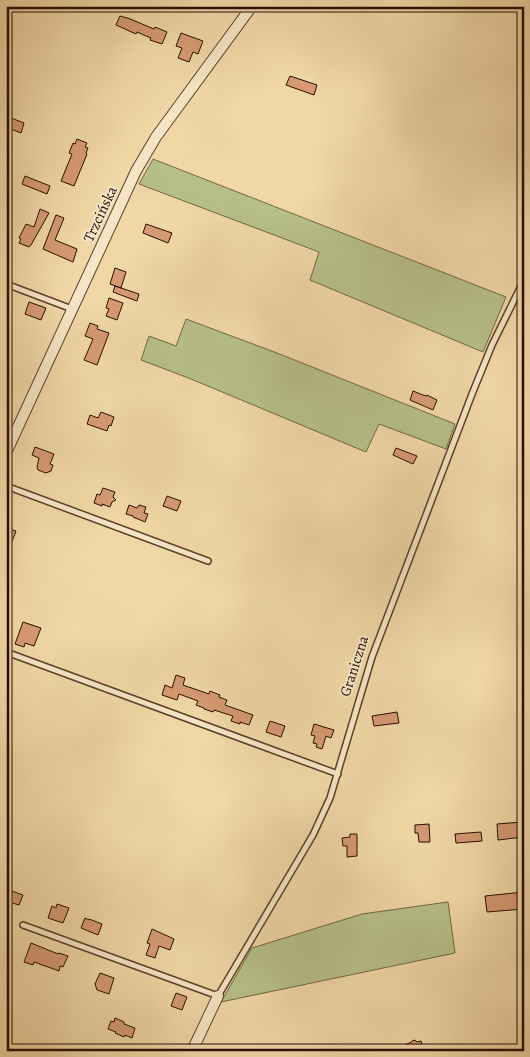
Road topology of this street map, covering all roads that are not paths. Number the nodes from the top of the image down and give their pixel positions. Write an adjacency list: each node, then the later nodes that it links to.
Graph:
1 (252, 6): 4 (street, Trzcińska)
2 (524, 280): 9 (lane, Graniczna)
3 (6, 284): 4 (lane)
4 (73, 309): 5 (street, Trzcińska)
5 (6, 453)
6 (6, 486): 7 (lane)
7 (208, 561)
8 (6, 652): 9 (lane)
9 (338, 774): 11 (lane, Graniczna)
10 (23, 925): 11 (lane)
11 (218, 996): 12 (street, Graniczna)
12 (192, 1051)

